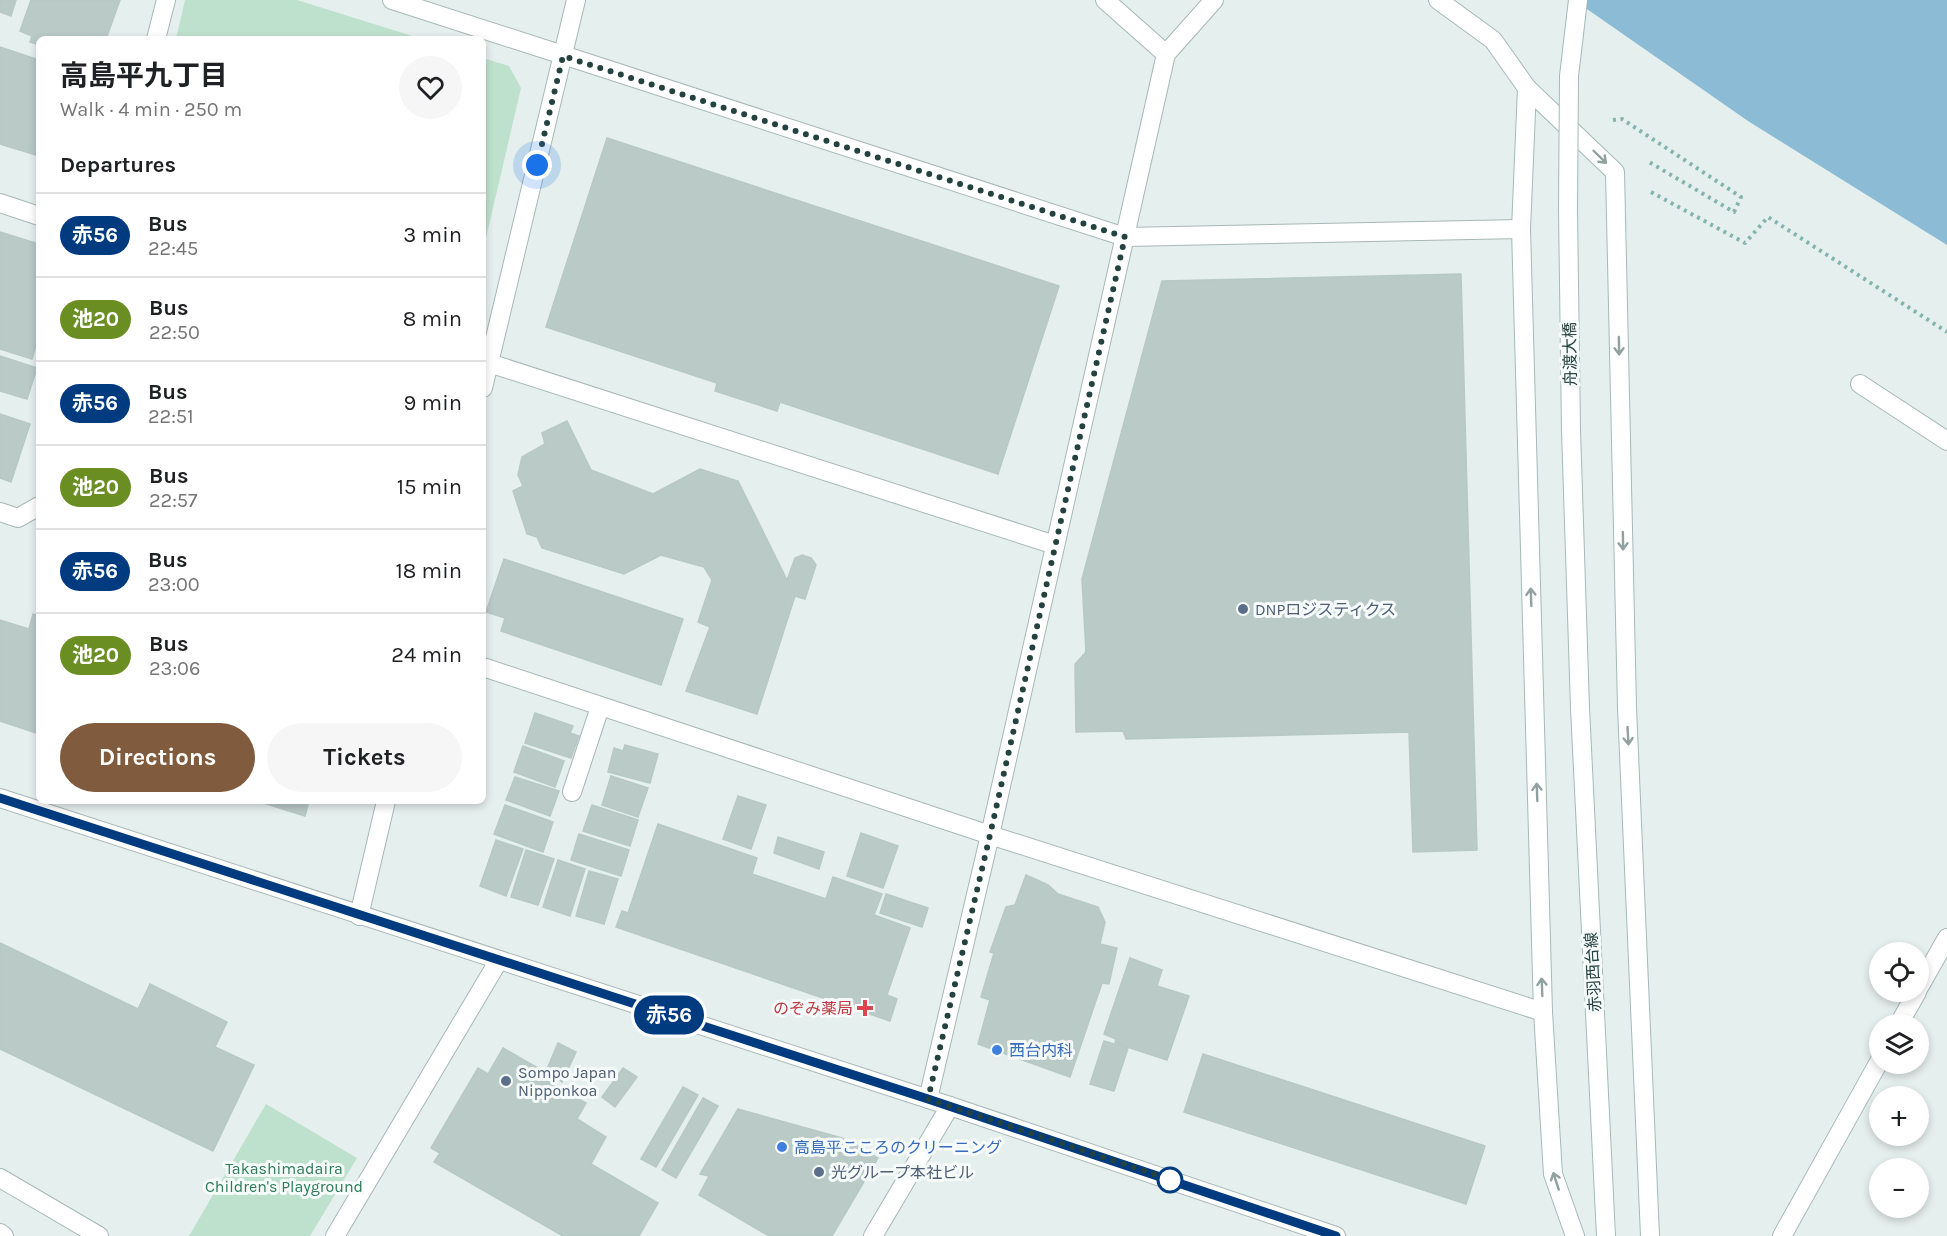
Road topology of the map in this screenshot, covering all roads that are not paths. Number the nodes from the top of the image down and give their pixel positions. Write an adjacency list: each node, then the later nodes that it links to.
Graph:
1 (165, 0): 8 (street)
2 (392, 0): 10 (street)
3 (576, 0): 10 (street)
4 (1105, 0): 9 (street)
5 (1214, 0): 9 (street)
6 (1438, 0): 11 (street)
7 (1578, 0): 25 (street, 舟渡大橋, bridge)
8 (157, 36)
9 (1166, 54): 15 (street)
10 (563, 56): 15 (street); 16 (street)
11 (1527, 87): 14 (street); 47 (street, one-way to 47)
12 (0, 203): 13 (street)
13 (36, 215)
14 (1521, 229): 15 (street); 34 (street, one-way to 14)
15 (1125, 237): 22 (street)
16 (489, 363): 17 (street); 22 (street)
17 (486, 376)
18 (1860, 384): 19 (street)
19 (1947, 441)
20 (36, 508): 21 (street)
21 (0, 512)
22 (1055, 545): 29 (street)
23 (486, 668): 24 (street)
24 (600, 707): 26 (street); 29 (street)
25 (1580, 708): 46 (street, 赤羽西台線)
26 (572, 792)
27 (0, 798): 30 (street)
28 (385, 804): 30 (street)
29 (990, 835): 34 (street); 36 (street)
30 (359, 916): 32 (street)
31 (1947, 938): 33 (street)
32 (499, 960): 36 (street); 42 (street)
33 (1929, 971)
34 (1543, 1012): 45 (street, one-way to 34)
35 (1872, 1074): 48 (street)
36 (928, 1099): 37 (street)
37 (951, 1106): 43 (street); 44 (street)
38 (0, 1178): 41 (street)
39 (0, 1233): 40 (street)
40 (4, 1236)
41 (99, 1236)
42 (335, 1236)
43 (873, 1236)
44 (1336, 1236)
45 (1575, 1236)
46 (1606, 1236)
47 (1650, 1236)
48 (1782, 1236)

